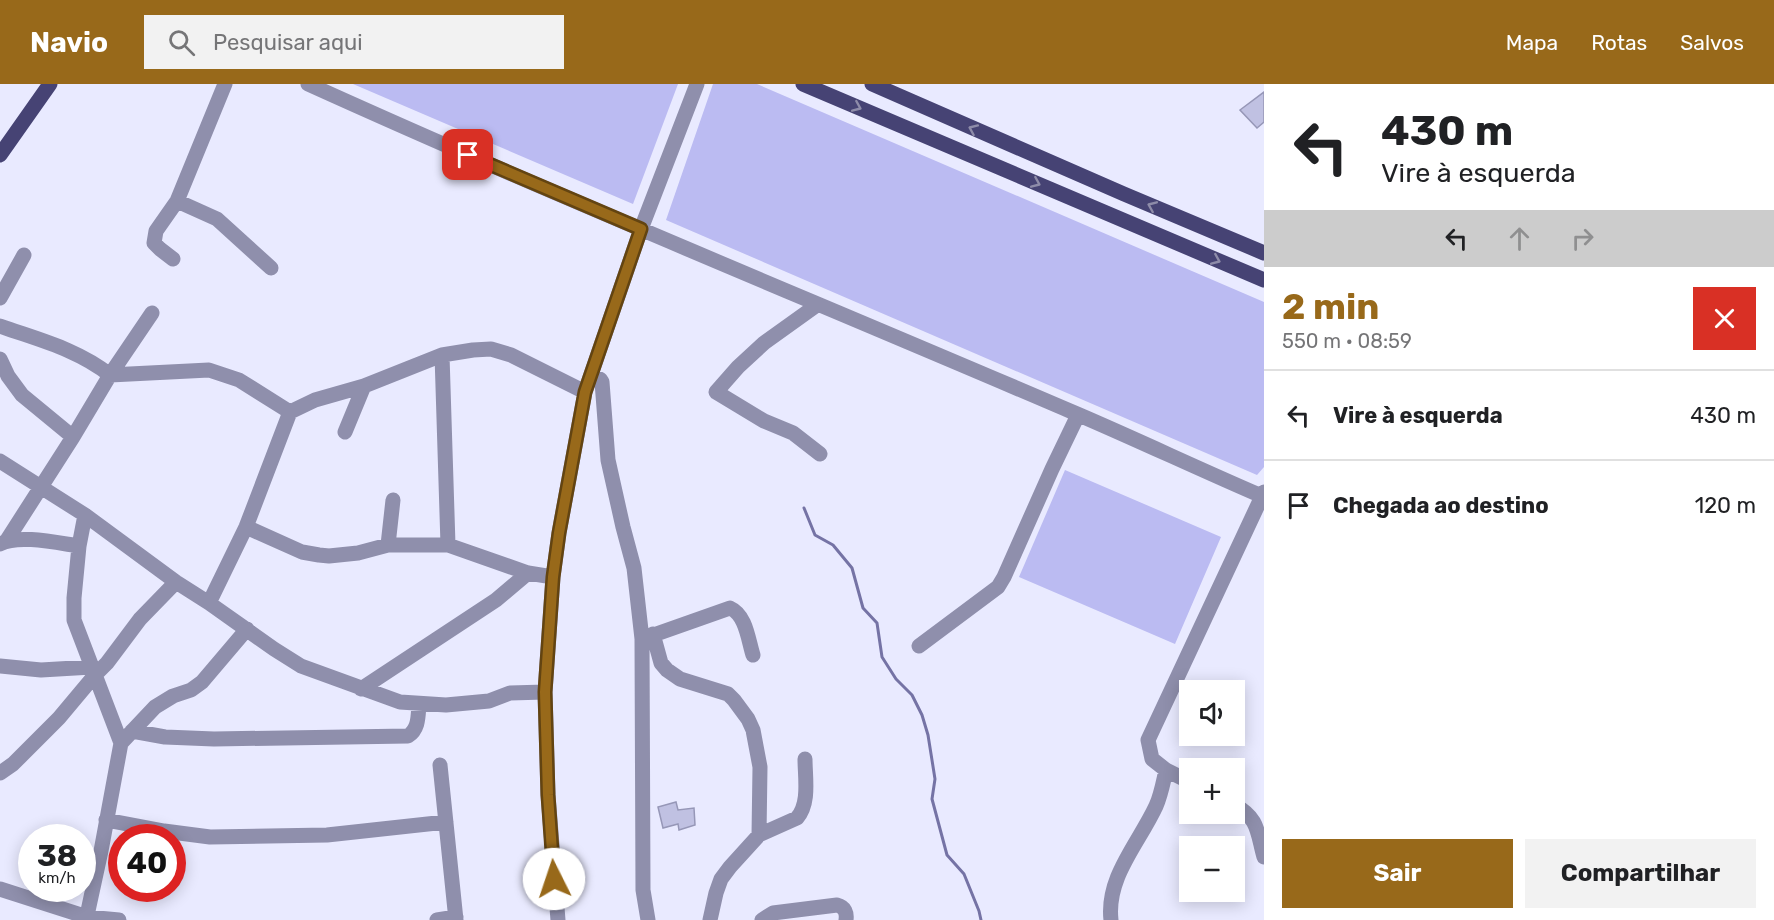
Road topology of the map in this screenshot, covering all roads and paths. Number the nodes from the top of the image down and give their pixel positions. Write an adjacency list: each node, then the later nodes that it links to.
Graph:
1 (50, 84): 7 (main road)
2 (225, 84): 8 (street)
3 (308, 84): 9 (street)
4 (697, 84): 9 (street)
5 (803, 84): 14 (main road, one-way to 14)
6 (872, 84): 10 (main road, one-way to 6)
7 (0, 155)
8 (177, 201): 12 (street); 13 (street)
9 (641, 229): 16 (street); 22 (street)
10 (1264, 253)
11 (24, 255): 15 (street)
12 (174, 259)
13 (271, 268)
14 (1264, 280)
15 (0, 298)
16 (817, 305): 26 (street); 29 (street)
17 (152, 313): 21 (street)
18 (0, 326): 21 (street)
19 (442, 355): 23 (street); 24 (street); 37 (street)
20 (0, 359): 28 (street)
21 (110, 375): 25 (street); 28 (street)
22 (591, 376): 24 (street); 45 (street)
23 (364, 386): 25 (street); 27 (street)
24 (585, 392): 41 (street)
25 (290, 412): 35 (street)
26 (1078, 415): 32 (street); 46 (street)
27 (345, 432)
28 (73, 437): 31 (street)
29 (820, 454)
30 (0, 461): 31 (street)
31 (41, 487): 34 (street); 36 (street)
32 (1263, 495): 57 (street)
33 (393, 500): 39 (street)
34 (85, 515): 38 (street); 42 (street)
35 (246, 527): 39 (street); 43 (street)
36 (4, 542): 38 (street)
37 (448, 545): 39 (street); 40 (street)
38 (79, 546): 49 (street)
39 (388, 546)
40 (528, 573): 41 (street); 50 (street)
41 (553, 577): 51 (street)
42 (176, 582): 43 (street); 49 (street)
43 (209, 603): 44 (street)
44 (247, 629): 50 (street); 53 (street)
45 (647, 637): 47 (street); 63 (street); 71 (street)
46 (919, 646)
47 (753, 655)
48 (0, 666): 49 (street)
49 (93, 671): 54 (street); 58 (street)
50 (361, 689): 52 (street)
51 (545, 692): 52 (street); 70 (street)
52 (419, 704): 53 (street)
53 (132, 731): 54 (street)
54 (121, 743): 61 (street)
55 (805, 759): 63 (street)
56 (440, 765): 62 (street)
57 (1166, 770): 59 (street); 75 (street)
58 (0, 773)
59 (1179, 776)
60 (1245, 811): 64 (street)
61 (106, 820): 62 (street); 66 (street)
62 (446, 822): 67 (street)
63 (759, 835): 72 (street)
64 (1264, 857)
65 (0, 890): 66 (street)
66 (87, 918): 68 (street)
67 (456, 918): 69 (street)
68 (119, 920)
69 (437, 920)
70 (558, 920)
71 (648, 920)
72 (710, 920)
73 (762, 920): 74 (street)
74 (846, 920)
75 (1111, 920)

